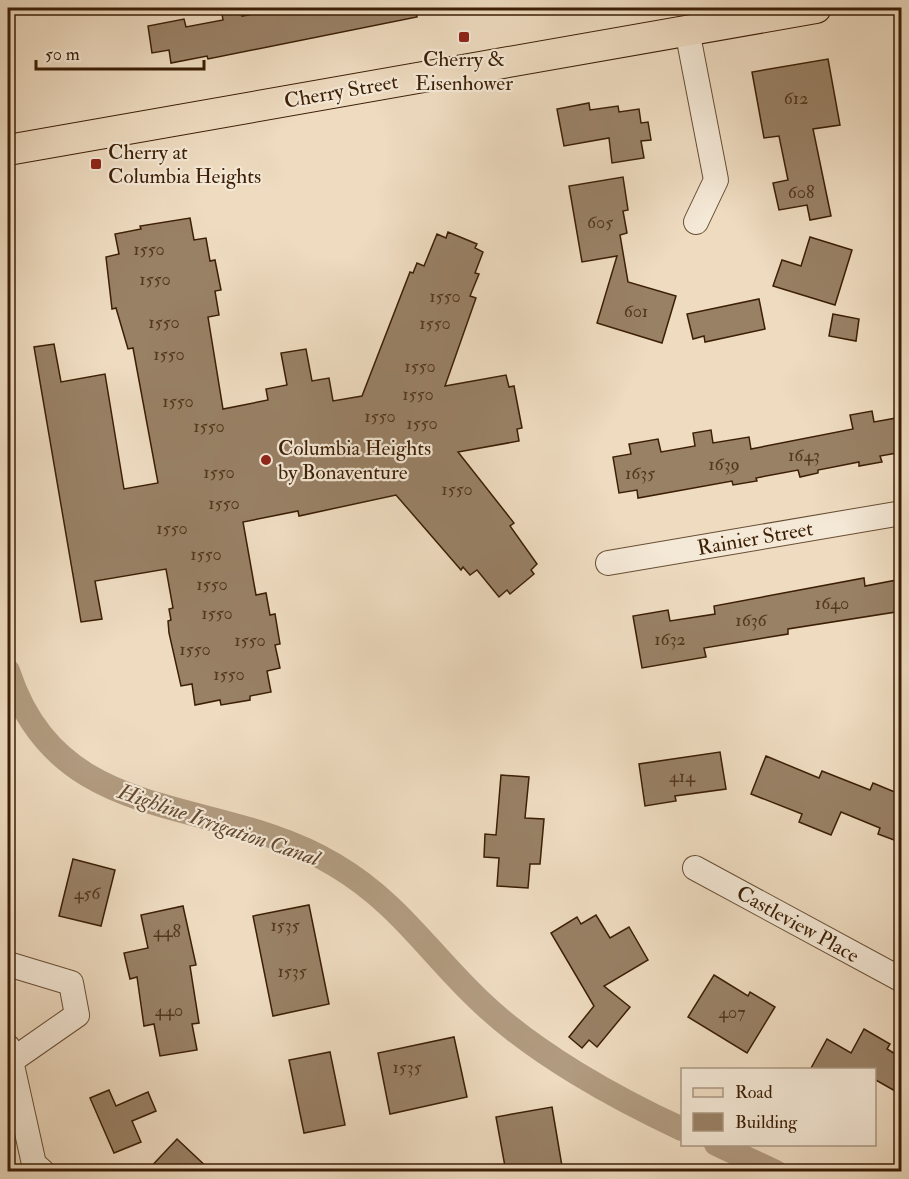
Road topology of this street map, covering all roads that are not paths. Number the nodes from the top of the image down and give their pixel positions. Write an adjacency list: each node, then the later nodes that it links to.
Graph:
1 (816, 8): 2 (main road, Cherry Street)
2 (705, 21): 3 (main road, Cherry Street); 4 (street)
3 (8, 150)
4 (696, 222)
5 (902, 513): 6 (street, Rainier Street)
6 (608, 563)
7 (694, 868): 9 (street, Castleview Place)
8 (8, 964): 10 (street)
9 (902, 981)
10 (9, 1053): 11 (street)
11 (43, 1171)

